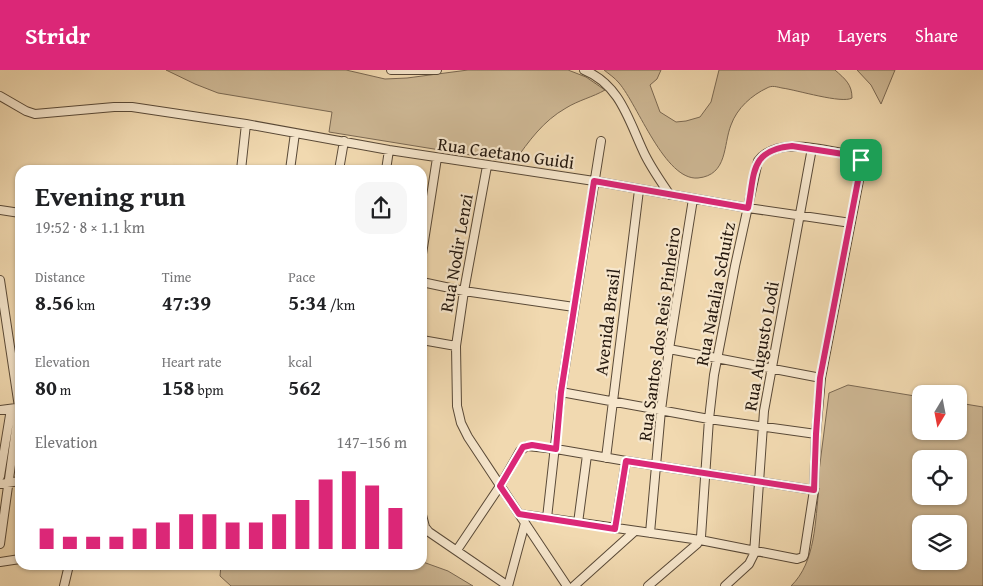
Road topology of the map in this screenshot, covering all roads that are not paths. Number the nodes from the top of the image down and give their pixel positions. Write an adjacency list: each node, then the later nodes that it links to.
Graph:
1 (390, 70): 2 (street)
2 (437, 70)
3 (584, 70): 19 (street)
4 (0, 96): 5 (street, Rua Caetano Guidi)
5 (246, 124): 6 (street, Rua Caetano Guidi); 12 (street)
6 (295, 133): 7 (street, Rua Caetano Guidi); 13 (street)
7 (344, 142): 10 (street, Rua Caetano Guidi); 14 (street)
8 (601, 142): 17 (street)
9 (812, 148): 21 (street, Rua Natalia Schuitz); 24 (street, Rua Augusto Lodi); 26 (street, Rua Natalia Schuitz)
10 (389, 150): 11 (street, Rua Caetano Guidi); 15 (street)
11 (437, 158): 16 (street, Rua Caetano Guidi); 25 (street)
12 (242, 165)
13 (291, 165)
14 (340, 165)
15 (387, 165)
16 (486, 166): 17 (street, Rua Caetano Guidi); 29 (street, Rua Nodir Lenzi)
17 (594, 181): 18 (street, Rua Caetano Guidi); 30 (street)
18 (639, 190): 19 (street, Rua Caetano Guidi); 39 (street, Avenida Brasil)
19 (670, 195): 20 (street, Rua Caetano Guidi)
20 (692, 199): 21 (street, Rua Caetano Guidi); 33 (street, Rua Santos dos Reis Pinheiro)
21 (748, 208): 24 (street, Rua Caetano Guidi); 34 (street, Rua Natalia Schuitz)
22 (0, 210): 23 (street)
23 (15, 212)
24 (800, 215): 26 (street, Rua Caetano Guidi); 35 (street, Rua Augusto Lodi)
25 (427, 216)
26 (851, 223): 37 (street)
27 (0, 280): 36 (street)
28 (427, 283): 29 (street)
29 (464, 290): 30 (street); 32 (street, Rua Nodir Lenzi)
30 (574, 307): 38 (street)
31 (427, 341): 32 (street)
32 (456, 346): 59 (street, Rua Nodir Lenzi)
33 (669, 349): 34 (street); 43 (street, Rua Santos dos Reis Pinheiro)
34 (717, 358): 35 (street); 44 (street, Rua Natalia Schuitz)
35 (771, 369): 37 (street); 45 (street, Rua Augusto Lodi)
36 (15, 375)
37 (820, 378): 46 (street)
38 (561, 392): 39 (street); 48 (street)
39 (613, 401): 43 (street); 50 (street, Avenida Brasil)
40 (11, 408): 41 (street); 42 (street); 54 (street)
41 (15, 408)
42 (0, 410)
43 (661, 410): 44 (street); 52 (street, Rua Santos dos Reis Pinheiro)
44 (709, 419): 45 (street); 53 (street, Rua Natalia Schuitz)
45 (762, 427): 46 (street); 55 (street, Rua Augusto Lodi)
46 (816, 434): 60 (street)
47 (15, 442): 57 (street)
48 (556, 449): 49 (street); 59 (street); 62 (street)
49 (587, 454): 50 (street); 64 (street)
50 (606, 458): 51 (street)
51 (626, 461): 52 (street); 65 (street)
52 (657, 466): 53 (street); 68 (street, Rua Santos dos Reis Pinheiro)
53 (706, 473): 55 (street); 69 (street, Rua Natalia Schuitz)
54 (0, 476)
55 (759, 481): 60 (street); 72 (street, Rua Augusto Lodi)
56 (15, 482): 57 (street)
57 (9, 483): 58 (street); 70 (street)
58 (0, 484)
59 (500, 486): 61 (street, Rua Nodir Lenzi); 71 (street)
60 (814, 490): 72 (street)
61 (519, 514): 62 (street); 63 (street, Rua Nodir Lenzi)
62 (547, 518): 64 (street)
63 (525, 523): 77 (street); 78 (street, Rua Nodir Lenzi)
64 (578, 523): 65 (street)
65 (615, 529): 67 (street)
66 (427, 530): 71 (street)
67 (635, 531): 68 (street); 79 (street)
68 (650, 533): 69 (street)
69 (700, 540): 72 (street); 80 (street)
70 (0, 544)
71 (457, 550): 77 (street)
72 (754, 550): 81 (street)
73 (15, 560): 74 (street)
74 (0, 562)
75 (68, 570): 76 (street)
76 (64, 586)
77 (508, 586)
78 (567, 586)
79 (574, 586)
80 (648, 586)
81 (725, 586)

